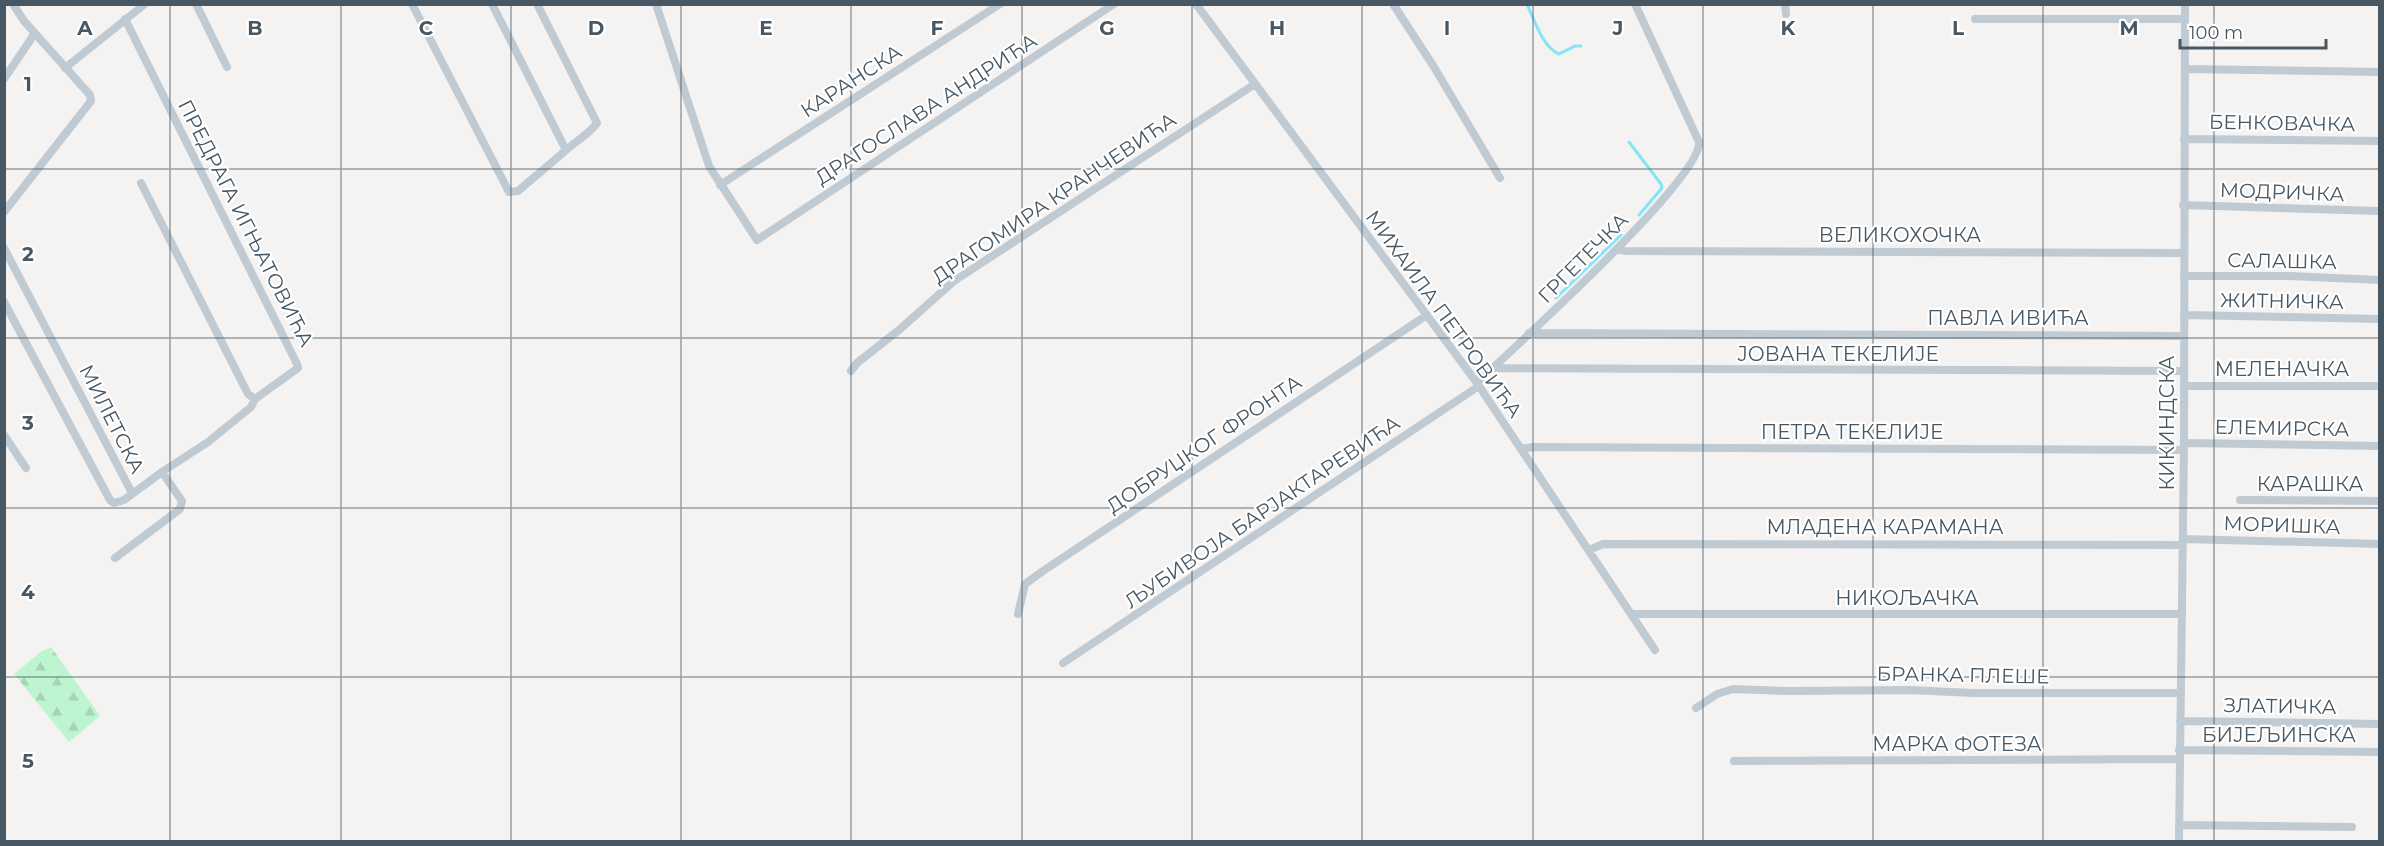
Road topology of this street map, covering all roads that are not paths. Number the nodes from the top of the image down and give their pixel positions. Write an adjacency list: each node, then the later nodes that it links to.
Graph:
1 (13, 4): 19 (street)
2 (144, 4): 16 (street)
3 (196, 4): 20 (street)
4 (411, 4): 28 (street)
5 (492, 4): 28 (street)
6 (537, 4): 28 (street)
7 (1000, 4): 31 (street, КАРАНСКА)
8 (1114, 4): 31 (street, ДРАГОСЛАВА АНДРИЋА)
9 (1196, 4): 25 (street, МИХАИЛА ПЕТРОВИЋА)
10 (1394, 4): 29 (street)
11 (1635, 4): 36 (street, ГРГЕТЕЧКА)
12 (1785, 4): 15 (street)
13 (2185, 4): 18 (street, КИКИНДСКА)
14 (657, 5): 31 (street)
15 (1786, 14)
16 (125, 19): 21 (street); 53 (street, ПРЕДРАГА ИГЊАТОВИЋА)
17 (1975, 19): 18 (street)
18 (2185, 19): 22 (street, КИКИНДСКА)
19 (35, 33): 21 (street); 24 (street)
20 (227, 67)
21 (65, 68): 34 (street)
22 (2185, 69): 23 (street); 26 (street, КИКИНДСКА)
23 (2379, 72)
24 (4, 79)
25 (1255, 84): 41 (street, МИХАИЛА ПЕТРОВИЋА); 48 (street, ДРАГОМИРА КРАНЧЕВИЋА)
26 (2184, 139): 27 (street, БЕНКОВАЧКА); 32 (street, КИКИНДСКА)
27 (2379, 141)
28 (566, 150)
29 (1500, 178)
30 (141, 183): 53 (street)
31 (720, 185)
32 (2183, 205): 33 (street, МОДРИЧКА); 37 (street, КИКИНДСКА)
33 (2379, 211)
34 (4, 212)
35 (4, 248): 60 (street, МИЛЕТСКА)
36 (1618, 249): 37 (street, ВЕЛИКОХОЧКА); 44 (street, ГРГЕТЕЧКА)
37 (2183, 253): 38 (street, КИКИНДСКА)
38 (2184, 276): 39 (street, САЛАШКА); 42 (street, КИКИНДСКА)
39 (2379, 280)
40 (4, 302): 60 (street)
41 (1427, 315): 50 (street, МИХАИЛА ПЕТРОВИЋА); 67 (street, ДОБРУЏКОГ ФРОНТА)
42 (2184, 315): 43 (street, ЖИТНИЧКА); 46 (street, КИКИНДСКА)
43 (2379, 319)
44 (1529, 333): 45 (street, ЈОВАНА ТЕКЕЛИЈЕ); 47 (street, ГРГЕТЕЧКА)
45 (1832, 333): 46 (street, ПАВЛА ИВИЋА)
46 (2184, 336): 49 (street, КИКИНДСКА)
47 (1492, 368): 49 (street, ЈОВАНА ТЕКЕЛИЈЕ); 50 (street, ГРГЕТЕЧКА)
48 (851, 371)
49 (2184, 371): 51 (street, КИКИНДСКА)
50 (1478, 385): 57 (street, МИХАИЛА ПЕТРОВИЋА); 71 (street, ЉУБИВОЈА БАРЈАКТАРЕВИЋА)
51 (2184, 386): 52 (street, МЕЛЕНАЧКА); 55 (street, КИКИНДСКА)
52 (2379, 386)
53 (255, 399): 59 (street)
54 (4, 435): 58 (street)
55 (2184, 446): 56 (street, ЕЛЕМИРСКА); 57 (street, ПЕТРА ТЕКЕЛИЈЕ); 63 (street, КИКИНДСКА)
56 (2379, 446)
57 (1521, 449): 65 (street, МИХАИЛА ПЕТРОВИЋА)
58 (26, 468)
59 (162, 472): 60 (street, МИЛЕТСКА); 66 (street, МИЛЕТСКА)
60 (132, 493)
61 (2240, 500): 62 (street, КАРАШКА)
62 (2379, 501)
63 (2183, 542): 64 (street, МОРИШКА); 65 (street, МЛАДЕНА КАРАМАНА); 69 (street, КИКИНДСКА)
64 (2379, 544)
65 (1589, 550): 68 (street, МИХАИЛА ПЕТРОВИЋА)
66 (115, 558)
67 (1017, 614)
68 (1632, 614): 69 (street, НИКОЉАЧКА); 70 (street, МИХАИЛА ПЕТРОВИЋА)
69 (2182, 615): 72 (street, КИКИНДСКА)
70 (1655, 650)
71 (1063, 663)
72 (2180, 693): 73 (street, БРАНКА ПЛЕШЕ); 74 (street, КИКИНДСКА)
73 (1696, 708)
74 (2180, 722): 75 (street, ЗЛАТИЧКА); 77 (street, КИКИНДСКА)
75 (2379, 724)
76 (2379, 752): 77 (street, БИЈЕЉИНСКА)
77 (2179, 755): 78 (street, МАРКА ФОТЕЗА); 79 (street, КИКИНДСКА)
78 (1734, 761)
79 (2180, 825): 80 (street); 81 (street, КИКИНДСКА)
80 (2352, 827)
81 (2179, 842)

